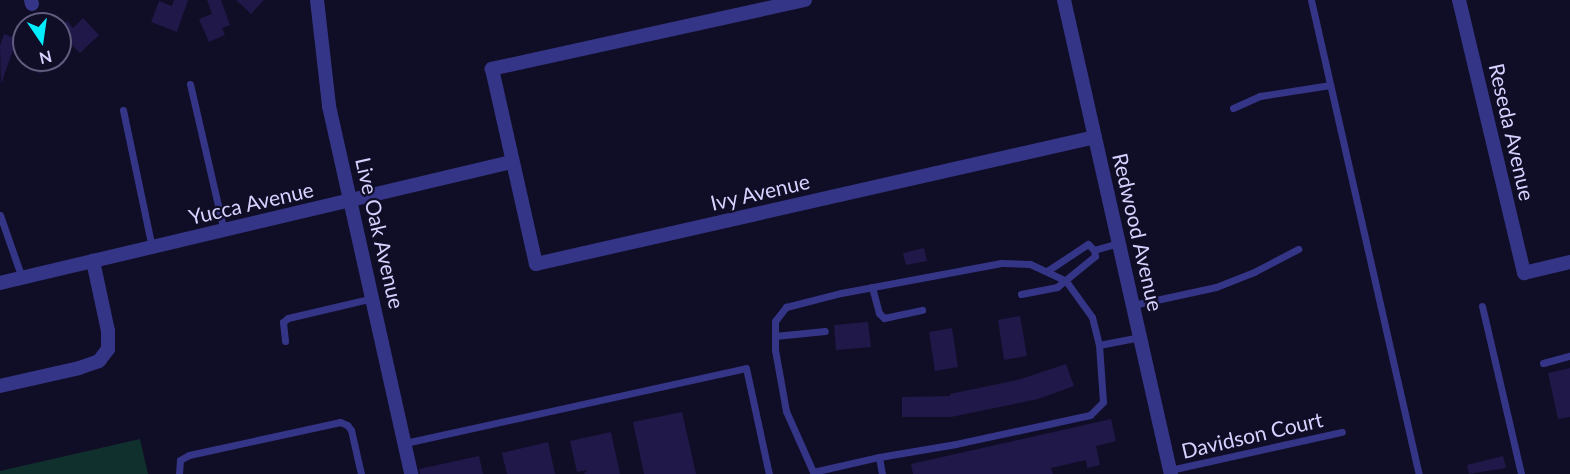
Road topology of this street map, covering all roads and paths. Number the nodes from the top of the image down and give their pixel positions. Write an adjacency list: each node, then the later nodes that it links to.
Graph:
1 (317, 0): 12 (street, Live Oak Avenue)
2 (805, 0): 11 (street)
3 (1064, 0): 10 (street, Redwood Avenue)
4 (1311, 0): 7 (lane)
5 (1459, 0): 21 (street, Reseda Avenue)
6 (190, 84): 14 (lane)
7 (1330, 85): 8 (lane); 51 (lane)
8 (1233, 108)
9 (123, 110): 16 (lane)
10 (1095, 137): 11 (street, Ivy Avenue); 15 (street, Redwood Avenue)
11 (511, 162): 12 (street, Yucca Avenue)
12 (352, 201): 14 (street, Yucca Avenue); 29 (street, Live Oak Avenue)
13 (0, 215): 24 (lane)
14 (224, 231): 16 (street, Yucca Avenue)
15 (1119, 243): 18 (lane); 30 (street, Redwood Avenue)
16 (153, 248): 20 (street, Yucca Avenue)
17 (1298, 249): 30 (lane)
18 (1094, 250): 19 (lane); 22 (lane)
19 (1066, 256): 22 (lane); 23 (lane)
20 (93, 261): 24 (street, Yucca Avenue); 40 (street)
21 (1570, 262)
22 (1078, 269): 25 (lane)
23 (1047, 271): 25 (lane); 27 (lane)
24 (22, 278): 26 (street, Yucca Avenue)
25 (1066, 281): 28 (lane); 37 (lane)
26 (0, 283)
27 (872, 287): 32 (lane); 34 (lane)
28 (1021, 294)
29 (373, 298): 36 (lane); 42 (street, Live Oak Avenue)
30 (1132, 305): 35 (street, Redwood Avenue)
31 (1482, 306): 52 (lane)
32 (922, 310)
33 (825, 331): 34 (lane)
34 (775, 336): 45 (lane)
35 (1140, 337): 37 (lane); 44 (street, Redwood Avenue)
36 (285, 341)
37 (1099, 345): 43 (lane)
38 (1570, 356): 39 (lane)
39 (1543, 363)
40 (0, 386)
41 (1342, 432): 44 (lane, Davidson Court)
42 (405, 443): 48 (street, Live Oak Avenue); 49 (lane)
43 (879, 457): 45 (lane); 50 (lane)
44 (1170, 472)
45 (813, 473)
46 (179, 474): 47 (lane)
47 (361, 474)
48 (411, 474)
49 (769, 474)
50 (882, 474)
51 (1419, 474)
52 (1521, 474)

